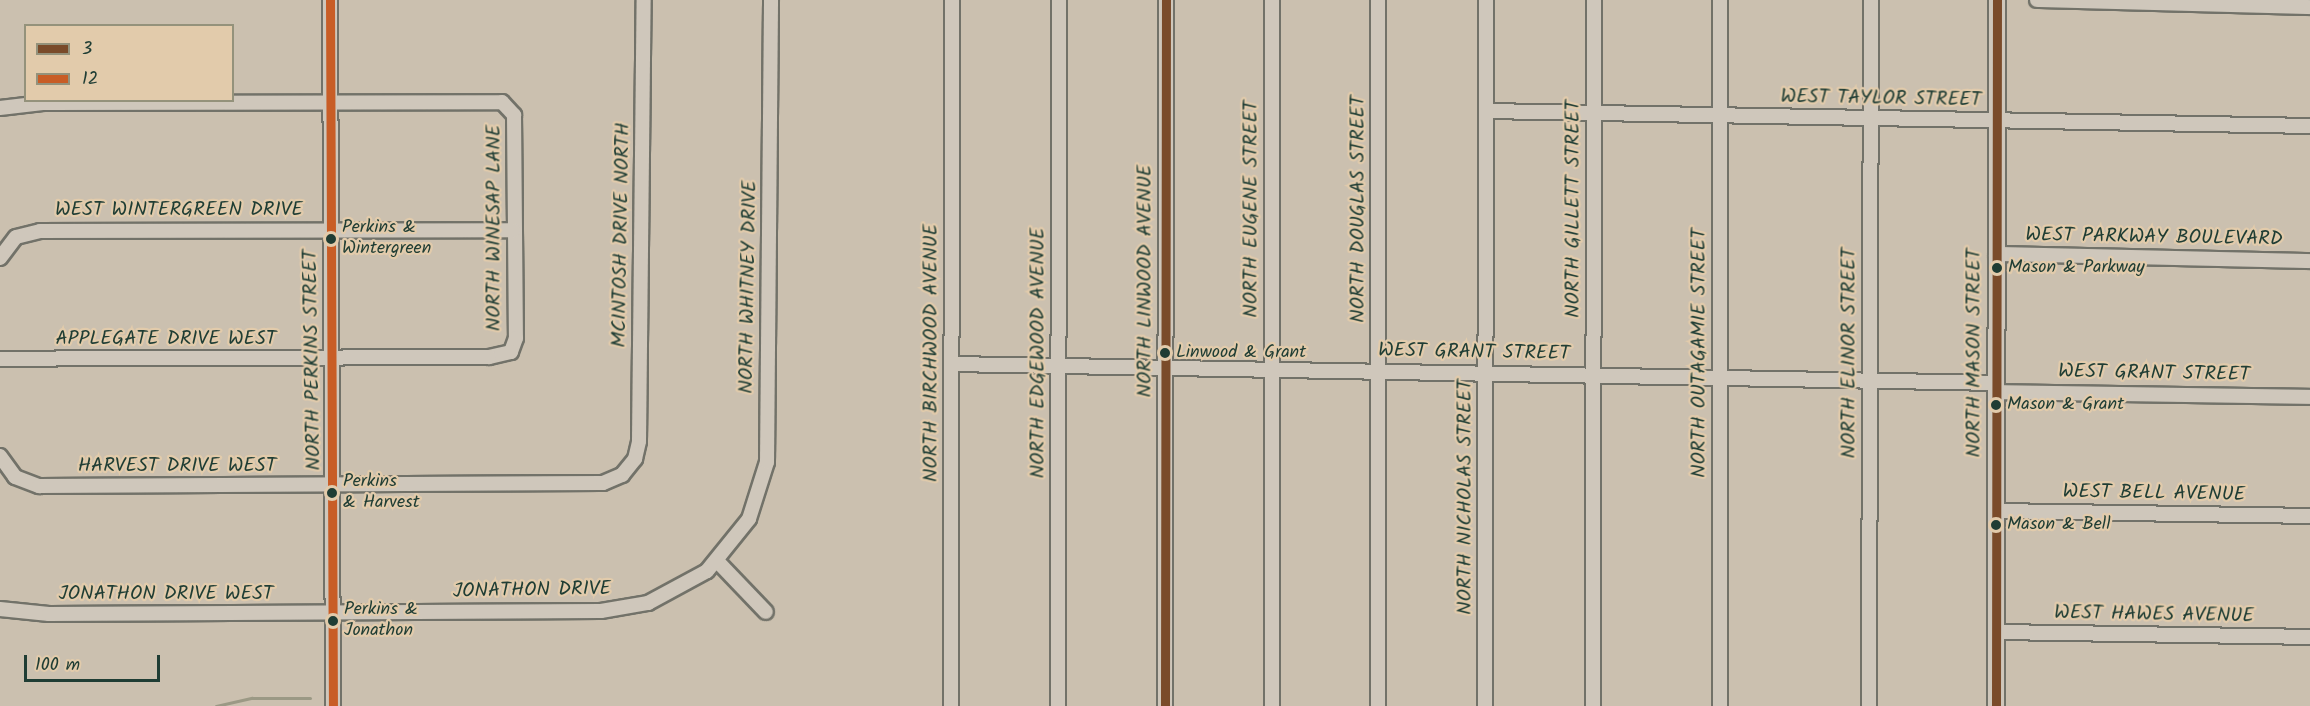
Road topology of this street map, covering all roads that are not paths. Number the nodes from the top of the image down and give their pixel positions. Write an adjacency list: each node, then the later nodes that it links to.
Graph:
1 (330, 0): 16 (street, NORTH PERKINS STREET)
2 (644, 0): 44 (street, MCINTOSH DRIVE NORTH)
3 (771, 0): 48 (street, NORTH WHITNEY DRIVE)
4 (952, 0): 32 (street, NORTH BIRCHWOOD AVENUE)
5 (1059, 0): 33 (street, NORTH EDGEWOOD AVENUE)
6 (1166, 0): 34 (street, NORTH LINWOOD AVENUE)
7 (1272, 0): 35 (street, NORTH EUGENE STREET)
8 (1378, 0): 36 (street, NORTH DOUGLAS STREET)
9 (1486, 0): 18 (street, NORTH NICHOLAS STREET)
10 (1594, 0): 19 (street, NORTH GILLETT STREET)
11 (1720, 0): 20 (street, NORTH OUTAGAMIE STREET)
12 (1871, 0): 21 (street, NORTH ELINOR STREET)
13 (1997, 0): 22 (main road, NORTH MASON STREET)
14 (2037, 0): 15 (street)
15 (2310, 7)
16 (332, 101): 17 (street); 24 (street, NORTH PERKINS STREET); 25 (street, NORTH WINESAP LANE)
17 (6, 107)
18 (1486, 111): 19 (street, WEST TAYLOR STREET); 37 (street, NORTH NICHOLAS STREET)
19 (1594, 113): 20 (street, WEST TAYLOR STREET); 38 (street, NORTH GILLETT STREET)
20 (1720, 115): 21 (street, WEST TAYLOR STREET); 39 (street, NORTH OUTAGAMIE STREET)
21 (1870, 119): 22 (street, WEST TAYLOR STREET); 40 (street, NORTH ELINOR STREET)
22 (1997, 120): 23 (street, WEST TAYLOR STREET); 26 (main road, NORTH MASON STREET)
23 (2310, 126)
24 (331, 229): 25 (street, WEST WINTERGREEN DRIVE); 27 (street, WEST WINTERGREEN DRIVE); 30 (street, NORTH PERKINS STREET)
25 (513, 230): 29 (street, NORTH WINESAP LANE)
26 (1996, 254): 28 (street, WEST PARKWAY BOULEVARD); 41 (main road, NORTH MASON STREET)
27 (0, 258)
28 (2310, 261)
29 (511, 352): 30 (street, APPLEGATE DRIVE WEST)
30 (332, 357): 31 (street, APPLEGATE DRIVE WEST); 45 (street, NORTH PERKINS STREET)
31 (0, 359)
32 (951, 364): 33 (street, WEST GRANT STREET); 55 (street, NORTH BIRCHWOOD AVENUE)
33 (1058, 365): 34 (street, WEST GRANT STREET); 56 (street, NORTH EDGEWOOD AVENUE)
34 (1165, 367): 35 (street, WEST GRANT STREET); 57 (street, NORTH LINWOOD AVENUE)
35 (1271, 369): 36 (street, WEST GRANT STREET); 58 (street, NORTH EUGENE STREET)
36 (1379, 371): 37 (street, WEST GRANT STREET); 59 (street, NORTH DOUGLAS STREET)
37 (1486, 374): 38 (street, WEST GRANT STREET); 60 (street, NORTH NICHOLAS STREET)
38 (1593, 375): 39 (street, WEST GRANT STREET); 61 (street, NORTH GILLETT STREET)
39 (1720, 378): 40 (street, WEST GRANT STREET); 62 (street, NORTH OUTAGAMIE STREET)
40 (1870, 381): 41 (street, WEST GRANT STREET); 63 (street, NORTH ELINOR STREET)
41 (1996, 387): 42 (street, WEST GRANT STREET); 46 (main road, NORTH MASON STREET)
42 (2310, 397)
43 (0, 456): 45 (street, HARVEST DRIVE WEST)
44 (629, 468): 45 (street, HARVEST DRIVE WEST)
45 (333, 484): 51 (street, NORTH PERKINS STREET)
46 (1996, 511): 47 (street, WEST BELL AVENUE); 52 (main road, NORTH MASON STREET)
47 (2310, 516)
48 (718, 562): 50 (street); 51 (street, JONATHON DRIVE)
49 (0, 609): 51 (street, JONATHON DRIVE WEST)
50 (766, 612)
51 (333, 613): 54 (street, NORTH PERKINS STREET)
52 (1997, 632): 53 (street, WEST HAWES AVENUE); 64 (main road, NORTH MASON STREET)
53 (2310, 637)
54 (333, 706)
55 (951, 706)
56 (1058, 706)
57 (1165, 706)
58 (1272, 706)
59 (1378, 706)
60 (1485, 706)
61 (1593, 706)
62 (1720, 706)
63 (1869, 706)
64 (1996, 706)

